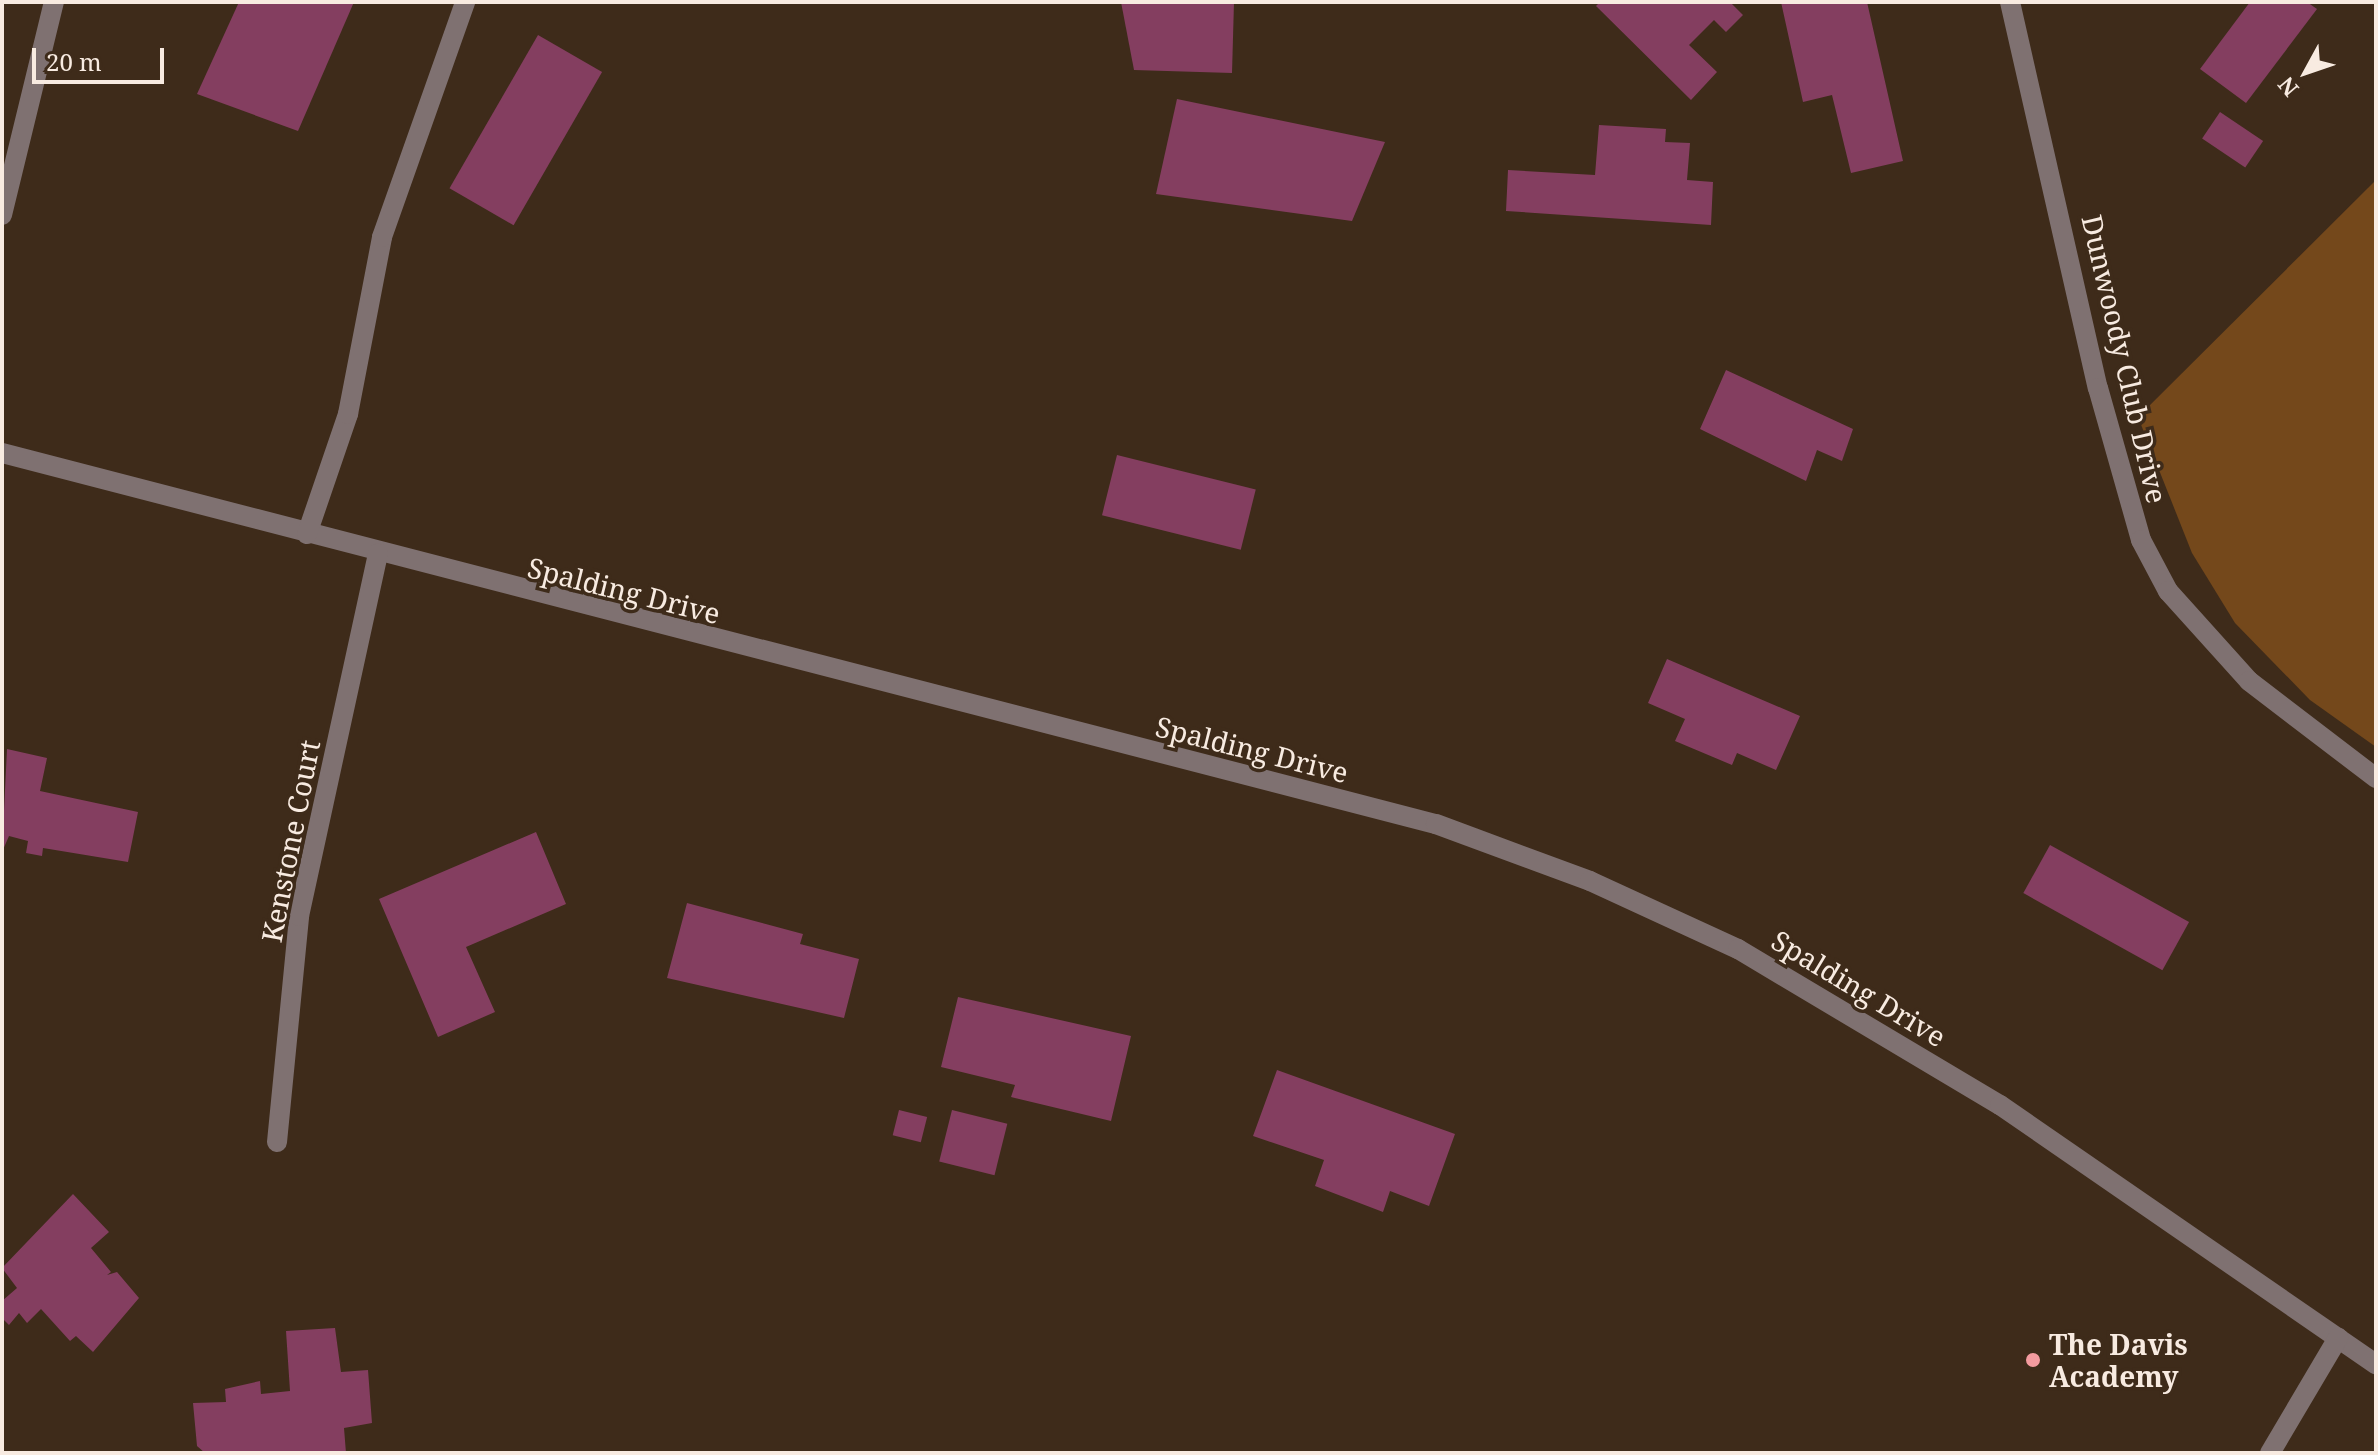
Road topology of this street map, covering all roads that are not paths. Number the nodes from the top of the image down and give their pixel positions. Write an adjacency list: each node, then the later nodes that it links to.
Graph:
1 (54, 2): 4 (street)
2 (465, 2): 6 (street)
3 (2010, 2): 8 (street, Dunwoody Club Drive)
4 (2, 215)
5 (2, 453): 6 (street, Spalding Drive)
6 (307, 534): 7 (street, Spalding Drive)
7 (378, 553): 9 (street, Kenstone Court); 10 (street, Spalding Drive)
8 (2376, 778)
9 (277, 1142)
10 (2338, 1338): 11 (street, Spalding Drive); 12 (street)
11 (2376, 1364)
12 (2270, 1453)

